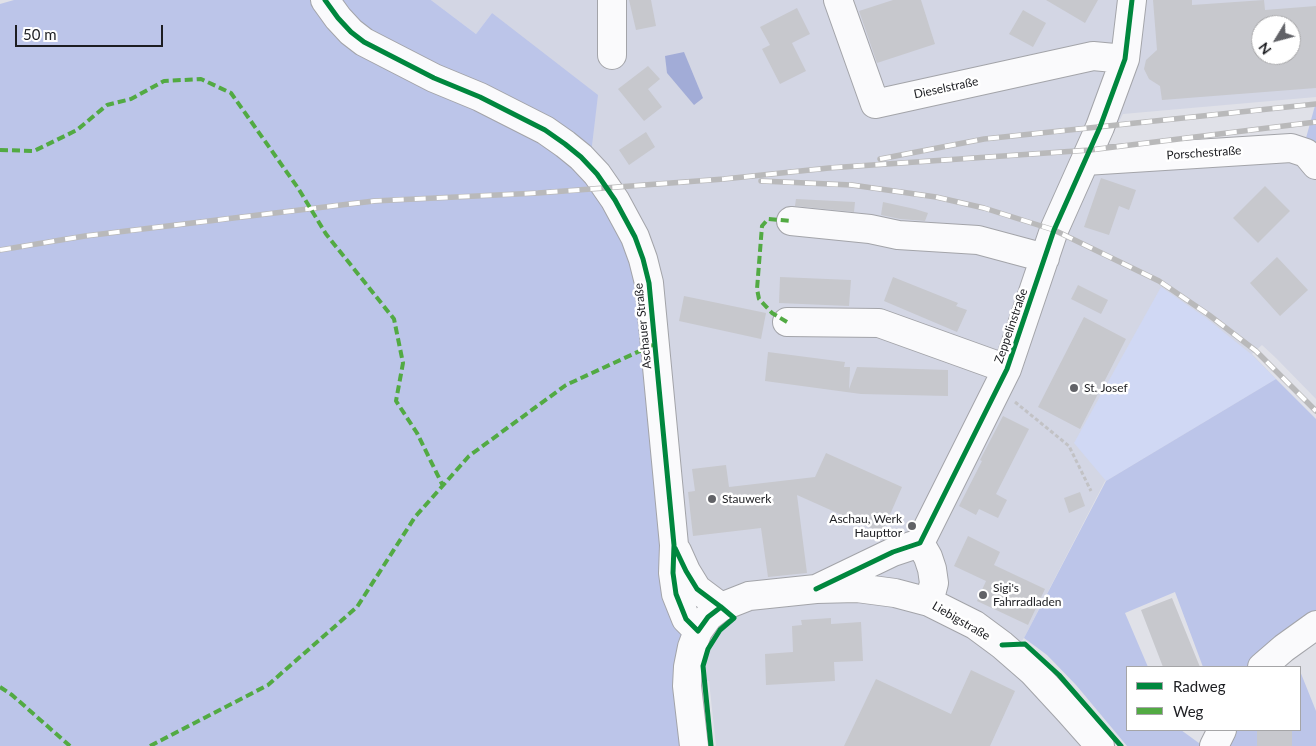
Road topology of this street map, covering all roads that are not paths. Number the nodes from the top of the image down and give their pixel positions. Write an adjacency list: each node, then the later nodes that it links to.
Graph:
1 (325, 0): 14 (street, Aschauer Straße)
2 (612, 0): 5 (street)
3 (838, 0): 6 (street, Dieselstraße)
4 (1132, 0): 6 (street, Zeppelinstraße)
5 (612, 55)
6 (1125, 59): 7 (street, Zeppelinstraße)
7 (1085, 161): 8 (street, Porschestraße); 10 (street, Zeppelinstraße)
8 (1316, 165)
9 (791, 221): 10 (street)
10 (1044, 258): 12 (street, Zeppelinstraße)
11 (787, 322): 12 (street)
12 (1002, 378): 13 (street, Zeppelinstraße)
13 (920, 543): 15 (street); 16 (street)
14 (674, 545): 17 (street, Aschauer Straße); 19 (street, Aschauer Straße)
15 (816, 589): 16 (street, Liebigstraße); 17 (street, Liebigstraße)
16 (928, 602): 23 (street, Liebigstraße)
17 (722, 607): 19 (street, Liebigstraße)
18 (1316, 625): 20 (street)
19 (698, 630): 22 (street)
20 (1263, 666)
21 (1222, 731): 24 (street)
22 (694, 746)
23 (1100, 746)
24 (1214, 746)

